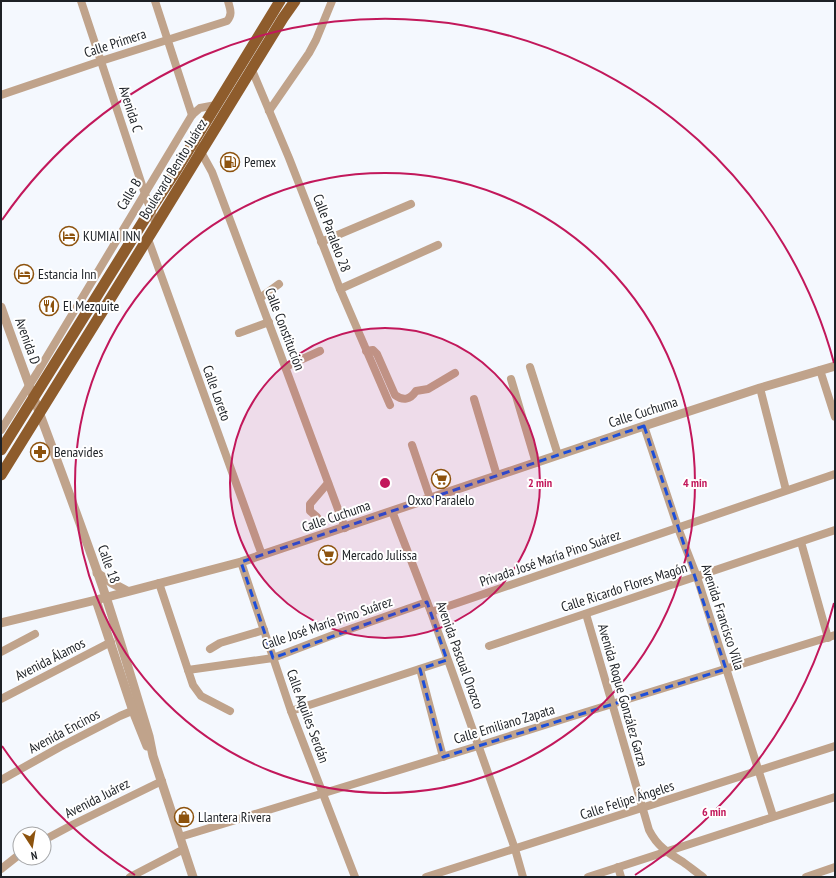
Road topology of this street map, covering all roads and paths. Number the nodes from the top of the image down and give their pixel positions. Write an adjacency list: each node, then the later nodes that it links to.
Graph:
1 (81, 1): 10 (street, Avenida C)
2 (155, 1): 9 (street)
3 (228, 1): 9 (street, Calle Primera)
4 (280, 1): 13 (main road, Boulevard Benito Juárez)
5 (286, 1): 8 (main road)
6 (295, 1): 8 (main road, Boulevard Benito Juárez)
7 (332, 1): 14 (street)
8 (271, 38): 11 (main road, Boulevard Benito Juárez)
9 (168, 39): 10 (street, Calle Primera); 15 (street)
10 (101, 61): 12 (street, Calle Primera); 18 (street, Avenida C)
11 (252, 70): 14 (street, Calle Paralelo 28); 17 (main road, Boulevard Benito Juárez)
12 (1, 95)
13 (216, 105): 15 (street); 16 (main road, Boulevard Benito Juárez)
14 (269, 111): 23 (street, Calle Paralelo 28)
15 (192, 115): 18 (street, Calle B)
16 (194, 142): 17 (street, Calle Constitución); 20 (main road, Boulevard Benito Juárez)
17 (201, 152): 21 (main road, Boulevard Benito Juárez); 27 (street, Calle Constitución)
18 (145, 194): 20 (street, Avenida C); 39 (street, Calle B)
19 (410, 204): 23 (street)
20 (151, 209): 21 (street, Avenida C); 41 (main road, Boulevard Benito Juárez)
21 (156, 225): 22 (main road, Boulevard Benito Juárez)
22 (148, 239): 44 (main road, Boulevard Benito Juárez); 64 (street, Calle Loreto)
23 (321, 242): 26 (street, Calle Paralelo 28)
24 (438, 245): 26 (street)
25 (279, 284): 27 (street)
26 (340, 289): 32 (street, Calle Paralelo 28)
27 (260, 298): 29 (street, Calle Constitución)
28 (1, 307): 39 (street, Avenida D)
29 (269, 322): 30 (street); 33 (street, Calle Constitución)
30 (239, 333)
31 (320, 351): 33 (street)
32 (366, 351): 37 (street); 43 (street, Calle Paralelo 28)
33 (285, 366): 55 (street, Calle Constitución)
34 (835, 366): 36 (street, Calle Cuchuma)
35 (530, 367): 50 (street)
36 (820, 370): 40 (street, Calle Cuchuma); 45 (street)
37 (454, 373)
38 (511, 379): 51 (street)
39 (29, 385): 41 (street, Calle 18); 47 (street, Calle B)
40 (760, 388): 46 (street, Calle Cuchuma); 56 (street)
41 (34, 396): 44 (street, Calle 18); 49 (main road, Boulevard Benito Juárez)
42 (474, 399): 54 (street)
43 (390, 405)
44 (40, 412): 53 (main road, Boulevard Benito Juárez); 66 (street, Calle 18)
45 (835, 417)
46 (644, 426): 50 (street, Calle Cuchuma); 61 (street, Avenida Francisco Villa)
47 (1, 430)
48 (412, 445): 57 (street)
49 (1, 450)
50 (558, 455): 51 (street, Calle Cuchuma)
51 (536, 463): 54 (street, Calle Cuchuma)
52 (835, 474): 56 (street)
53 (1, 475)
54 (497, 476): 57 (street, Calle Cuchuma)
55 (328, 483): 59 (street); 60 (street, Calle Constitución)
56 (786, 490): 61 (street)
57 (430, 498): 58 (street, Calle Cuchuma)
58 (392, 511): 60 (street, Calle Cuchuma); 72 (street, Avenida Pascual Orozco)
59 (317, 517)
60 (345, 528): 64 (street, Calle Cuchuma)
61 (678, 528): 67 (street, Avenida Francisco Villa); 73 (street, Privada José María Pino Suárez)
62 (835, 530): 63 (street, Calle Ricardo Flores Magón)
63 (801, 542): 67 (street, Calle Ricardo Flores Magón); 78 (street)
64 (262, 555): 65 (street, Calle Cuchuma)
65 (241, 562): 68 (street, Calle Cuchuma); 76 (street, Calle Aquiles Serdán)
66 (97, 573): 69 (street); 70 (street, Calle 18)
67 (697, 577): 74 (street, Calle Ricardo Flores Magón); 86 (street, Avenida Francisco Villa)
68 (159, 583): 69 (street, Calle Cuchuma); 87 (street)
69 (127, 591): 70 (street, Calle Cuchuma)
70 (106, 597): 71 (street, Calle Cuchuma); 90 (street, Calle 18)
71 (96, 600): 75 (street, Calle Cuchuma); 79 (street, Calle 18)
72 (427, 602): 73 (street, Avenida Pascual Orozco); 83 (street, Calle José María Pino Suárez)
73 (430, 612): 84 (street, Avenida Pascual Orozco)
74 (586, 614): 80 (street, Calle Ricardo Flores Magón); 89 (street, Avenida Roque González Garza)
75 (1, 623)
76 (264, 630): 81 (street); 83 (street, Calle Aquiles Serdán)
77 (34, 634): 82 (street)
78 (831, 636): 86 (street, Calle Emiliano Zapata)
79 (111, 642): 88 (street, Avenida Álamos); 90 (street, Calle 18)
80 (489, 646)
81 (210, 649)
82 (1, 652)
83 (273, 658): 87 (street, Calle José María Pino Suárez); 92 (street, Calle Aquiles Serdán)
84 (447, 660): 85 (street); 93 (street, Avenida Pascual Orozco)
85 (420, 669): 92 (street); 95 (street)
86 (726, 669): 89 (street, Calle Emiliano Zapata); 96 (street, Avenida Francisco Villa)
87 (188, 670): 91 (street)
88 (1, 699)
89 (612, 704): 93 (street, Calle Emiliano Zapata); 101 (street, Avenida Roque González Garza)
90 (137, 709): 97 (street, Avenida Encinos); 98 (street, Calle 18)
91 (230, 711)
92 (291, 711): 99 (street, Calle Aquiles Serdán)
93 (478, 746): 95 (street, Calle Emiliano Zapata); 105 (street, Avenida Pascual Orozco)
94 (835, 746): 96 (street, Calle Felipe Ángeles)
95 (442, 757): 99 (street, Calle Emiliano Zapata)
96 (759, 771): 101 (street, Calle Felipe Ángeles); 102 (street, Avenida Francisco Villa)
97 (1, 780)
98 (162, 781): 103 (street, Avenida Juárez); 104 (street, Calle 18)
99 (323, 793): 104 (street, Calle Emiliano Zapata); 114 (street, Calle Aquiles Serdán)
100 (835, 797): 102 (street)
101 (642, 808): 105 (street, Calle Felipe Ángeles); 107 (street, Avenida Roque González Garza)
102 (773, 816): 107 (street)
103 (52, 836)
104 (180, 837): 106 (street, Calle 18)
105 (515, 849): 115 (street, Calle Felipe Ángeles); 116 (street, Avenida Pascual Orozco)
106 (184, 850): 112 (street); 113 (street, Calle 18)
107 (667, 852): 109 (street); 119 (street, Avenida Roque González Garza)
108 (12, 860): 111 (street)
109 (618, 867): 117 (street); 118 (street)
110 (835, 868): 120 (street)
111 (1, 869)
112 (130, 877)
113 (193, 877)
114 (355, 877)
115 (426, 877)
116 (524, 877)
117 (588, 877)
118 (621, 877)
119 (703, 877)
120 (806, 877)

